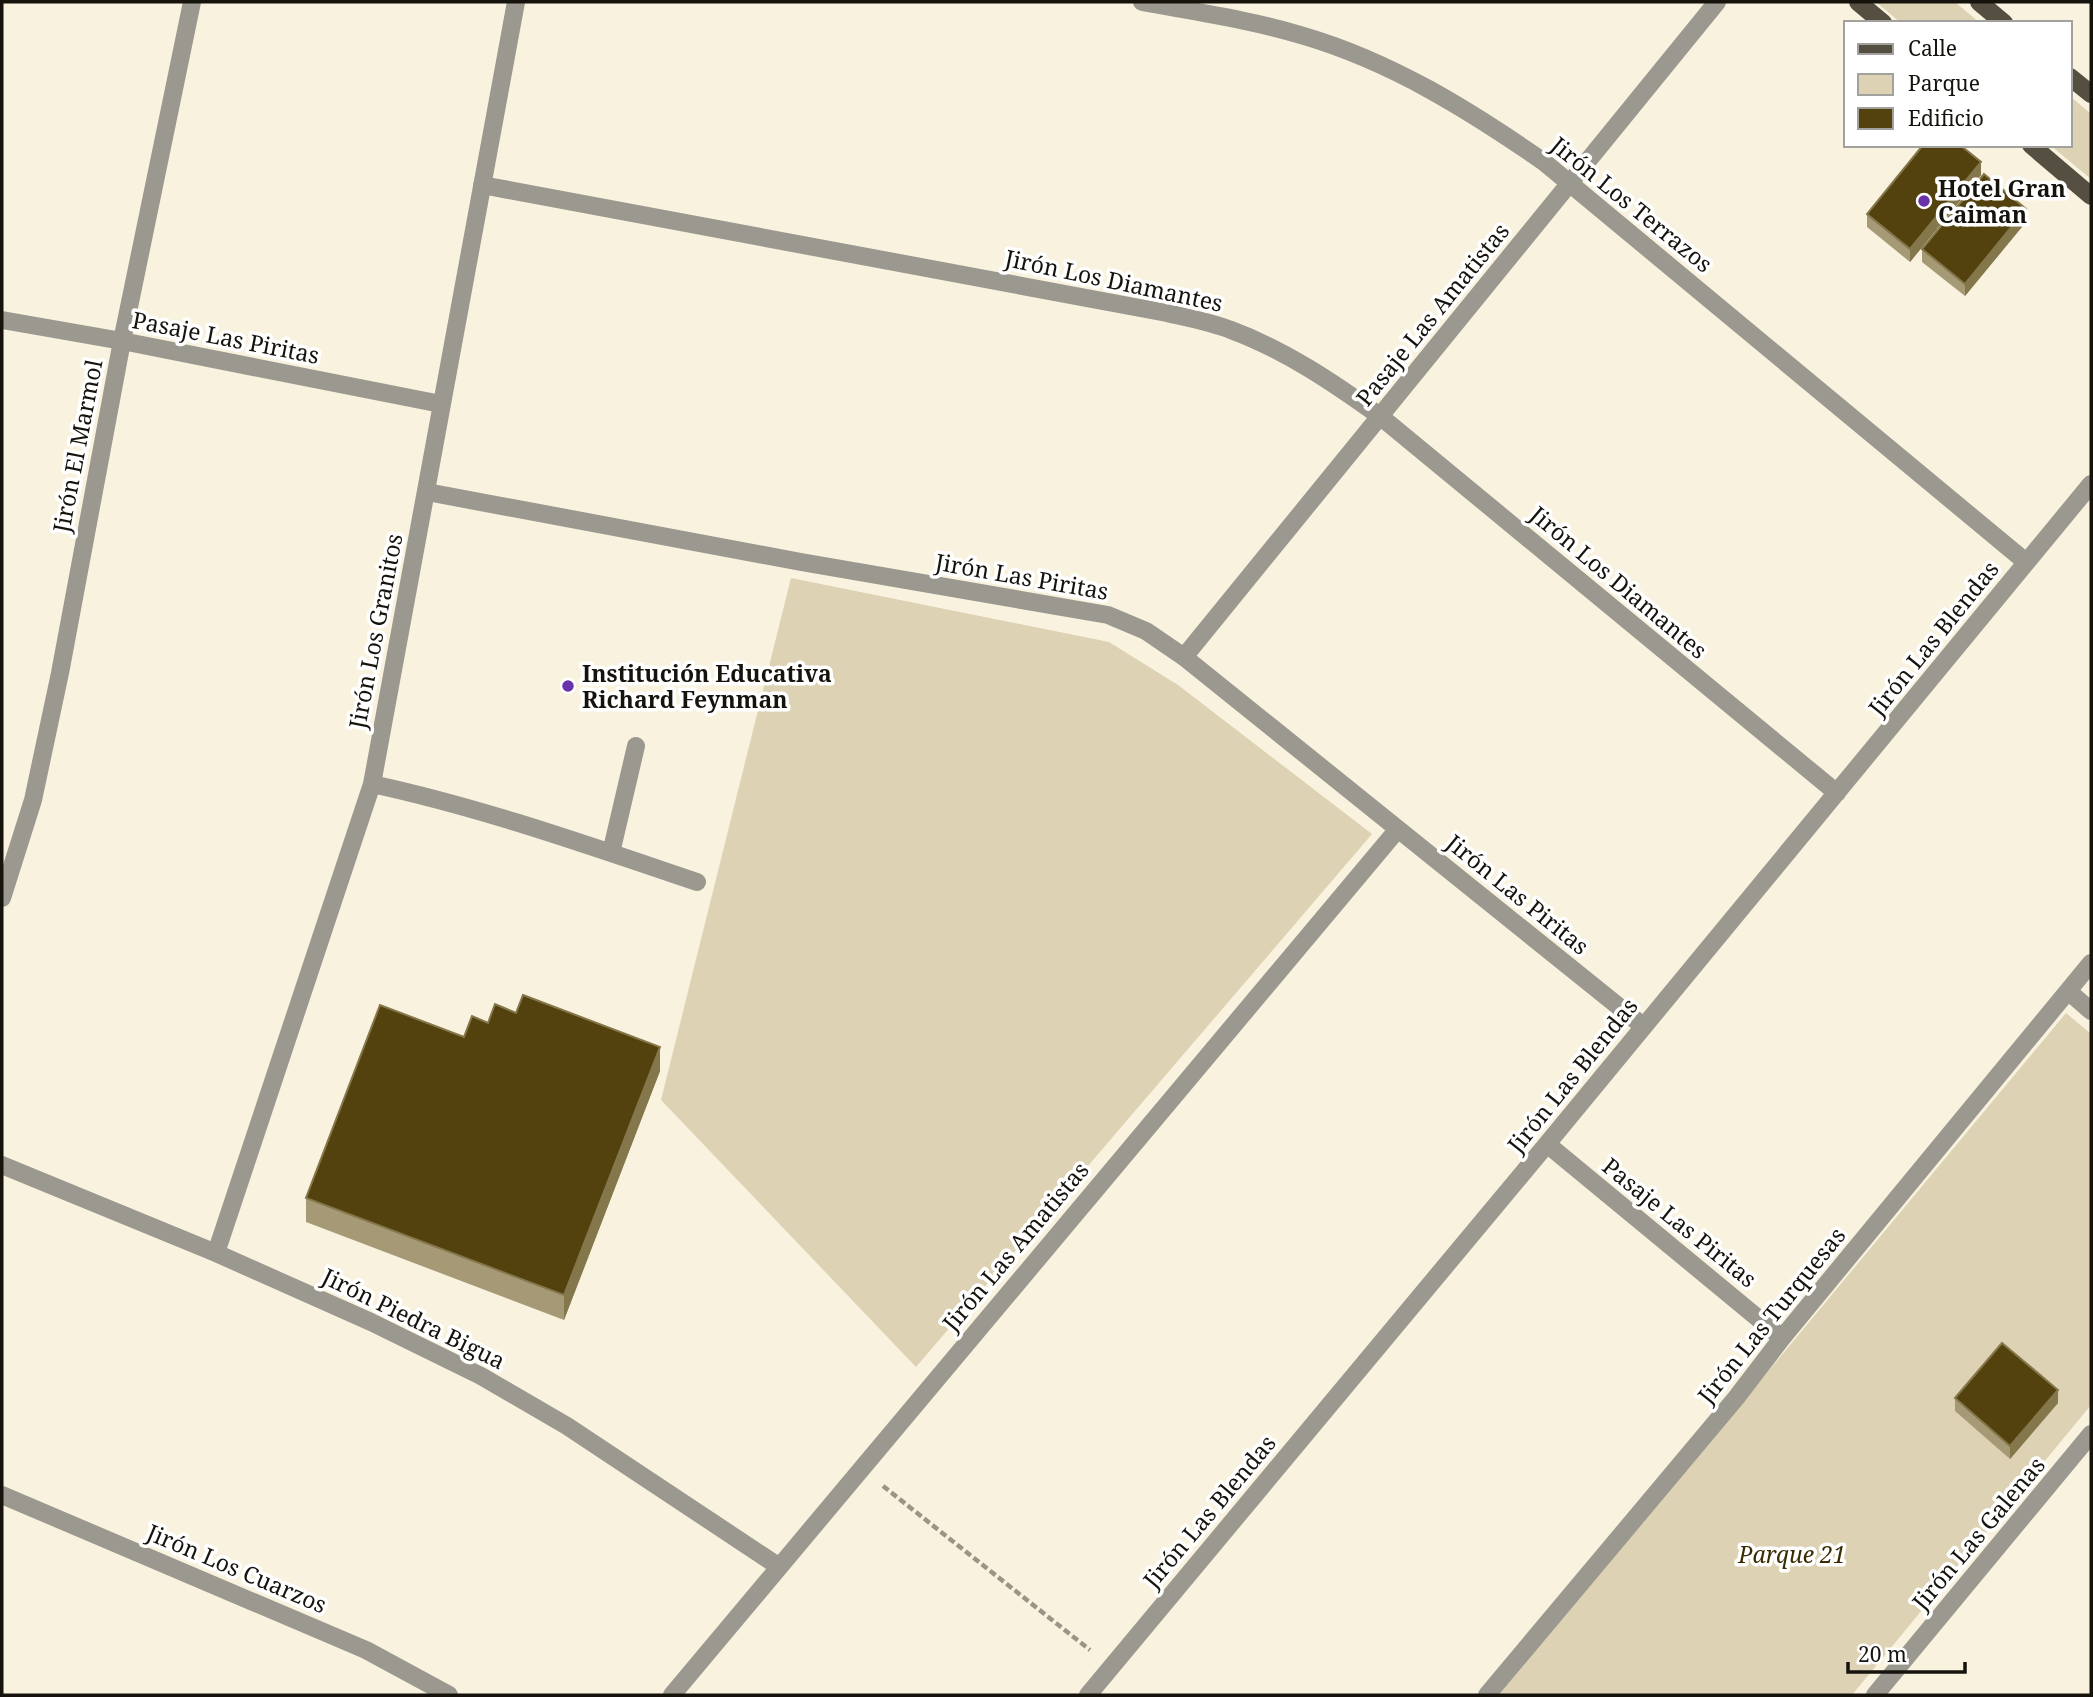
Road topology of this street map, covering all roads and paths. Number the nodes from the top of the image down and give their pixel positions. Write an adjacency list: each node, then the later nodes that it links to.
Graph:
1 (192, 2): 16 (street, Jirón El Marmol)
2 (516, 2): 13 (street, Jirón Los Granitos)
3 (1142, 2): 12 (street, Jirón Los Terrazos)
4 (1717, 2): 12 (street, Pasaje Las Amatistas)
5 (1858, 2): 7 (main road)
6 (1979, 2): 8 (main road)
7 (1881, 21)
8 (2002, 21)
9 (2072, 79): 10 (main road)
10 (2091, 94)
11 (2033, 147): 14 (main road)
12 (1568, 183): 18 (street, Pasaje Las Amatistas); 21 (street, Jirón Los Terrazos)
13 (482, 185): 17 (street, Jirón Los Granitos); 18 (street, Jirón Los Diamantes)
14 (2091, 196)
15 (2, 320): 16 (street, Pasaje Las Piritas)
16 (122, 341): 17 (street, Pasaje Las Piritas); 29 (street, Jirón El Marmol)
17 (441, 404): 20 (street, Jirón Los Granitos)
18 (1381, 417): 22 (street, Pasaje Las Amatistas); 25 (street, Jirón Los Diamantes)
19 (2091, 484): 21 (street, Jirón Las Blendas)
20 (427, 492): 22 (street, Jirón Las Piritas); 24 (street, Jirón Los Granitos)
21 (2026, 562): 25 (street, Jirón Las Blendas)
22 (1184, 657): 26 (street, Jirón Las Piritas)
23 (636, 746): 27 (street)
24 (372, 784): 27 (street); 36 (street, Jirón Los Granitos)
25 (1837, 793): 33 (street, Jirón Las Blendas)
26 (1398, 828): 33 (street, Jirón Las Piritas); 39 (street, Jirón Las Amatistas)
27 (611, 853): 28 (street)
28 (697, 882)
29 (2, 898)
30 (2091, 963): 31 (street, Jirón Las Turquesas)
31 (2068, 992): 32 (street); 37 (street, Jirón Las Turquesas)
32 (2091, 1011)
33 (1643, 1026): 34 (street, Jirón Las Blendas)
34 (1547, 1144): 37 (street, Pasaje Las Piritas); 42 (street, Jirón Las Blendas)
35 (2, 1165): 36 (street, Jirón Piedra Bigua)
36 (216, 1253): 41 (street, Jirón Piedra Bigua)
37 (1782, 1338): 46 (street, Jirón Las Turquesas)
38 (2091, 1434): 47 (street, Jirón Las Galenas)
39 (861, 1468): 41 (street, Jirón Las Amatistas); 42 (path)
40 (2, 1495): 43 (street, Jirón Los Cuarzos)
41 (778, 1566): 44 (street, Jirón Las Amatistas)
42 (1112, 1667): 45 (street, Jirón Las Blendas)
43 (449, 1695)
44 (672, 1695)
45 (1088, 1695)
46 (1487, 1695)
47 (1875, 1695)

